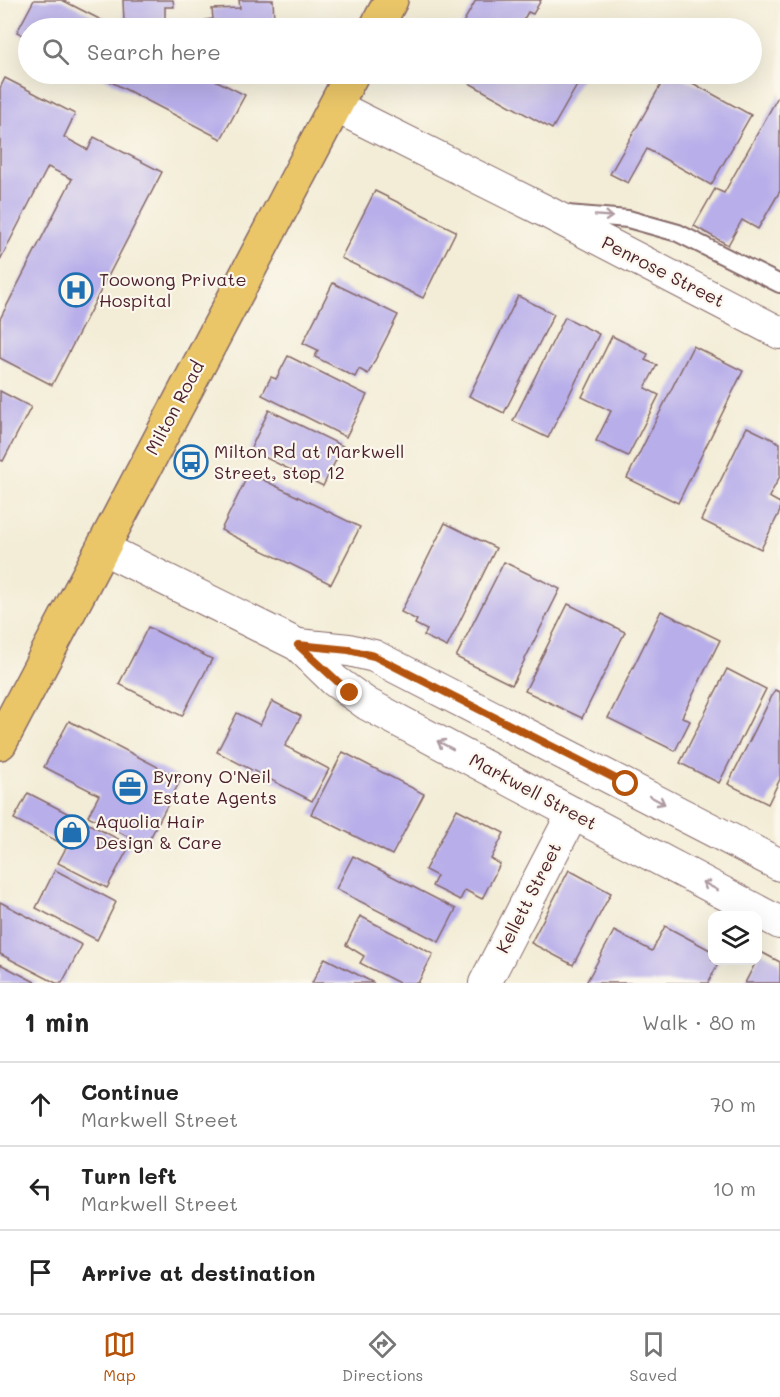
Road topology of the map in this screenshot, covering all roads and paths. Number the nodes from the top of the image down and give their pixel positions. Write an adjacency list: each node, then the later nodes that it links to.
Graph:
1 (391, 0): 2 (main road)
2 (381, 18)
3 (347, 84): 4 (main road, Milton Road)
4 (335, 106): 5 (street, Penrose Street); 8 (main road, Milton Road)
5 (545, 211): 6 (lane, Penrose Street, one-way to 6); 7 (street, Penrose Street)
6 (780, 284)
7 (780, 333)
8 (102, 549): 9 (street, Markwell Street); 10 (main road, Milton Road)
9 (298, 645): 11 (street, Markwell Street, one-way to 9); 12 (street, Markwell Street, one-way to 12)
10 (0, 743)
11 (573, 813): 13 (street, Markwell Street, one-way to 11); 14 (street, Kellett Street)
12 (780, 865)
13 (780, 923)
14 (485, 983)

